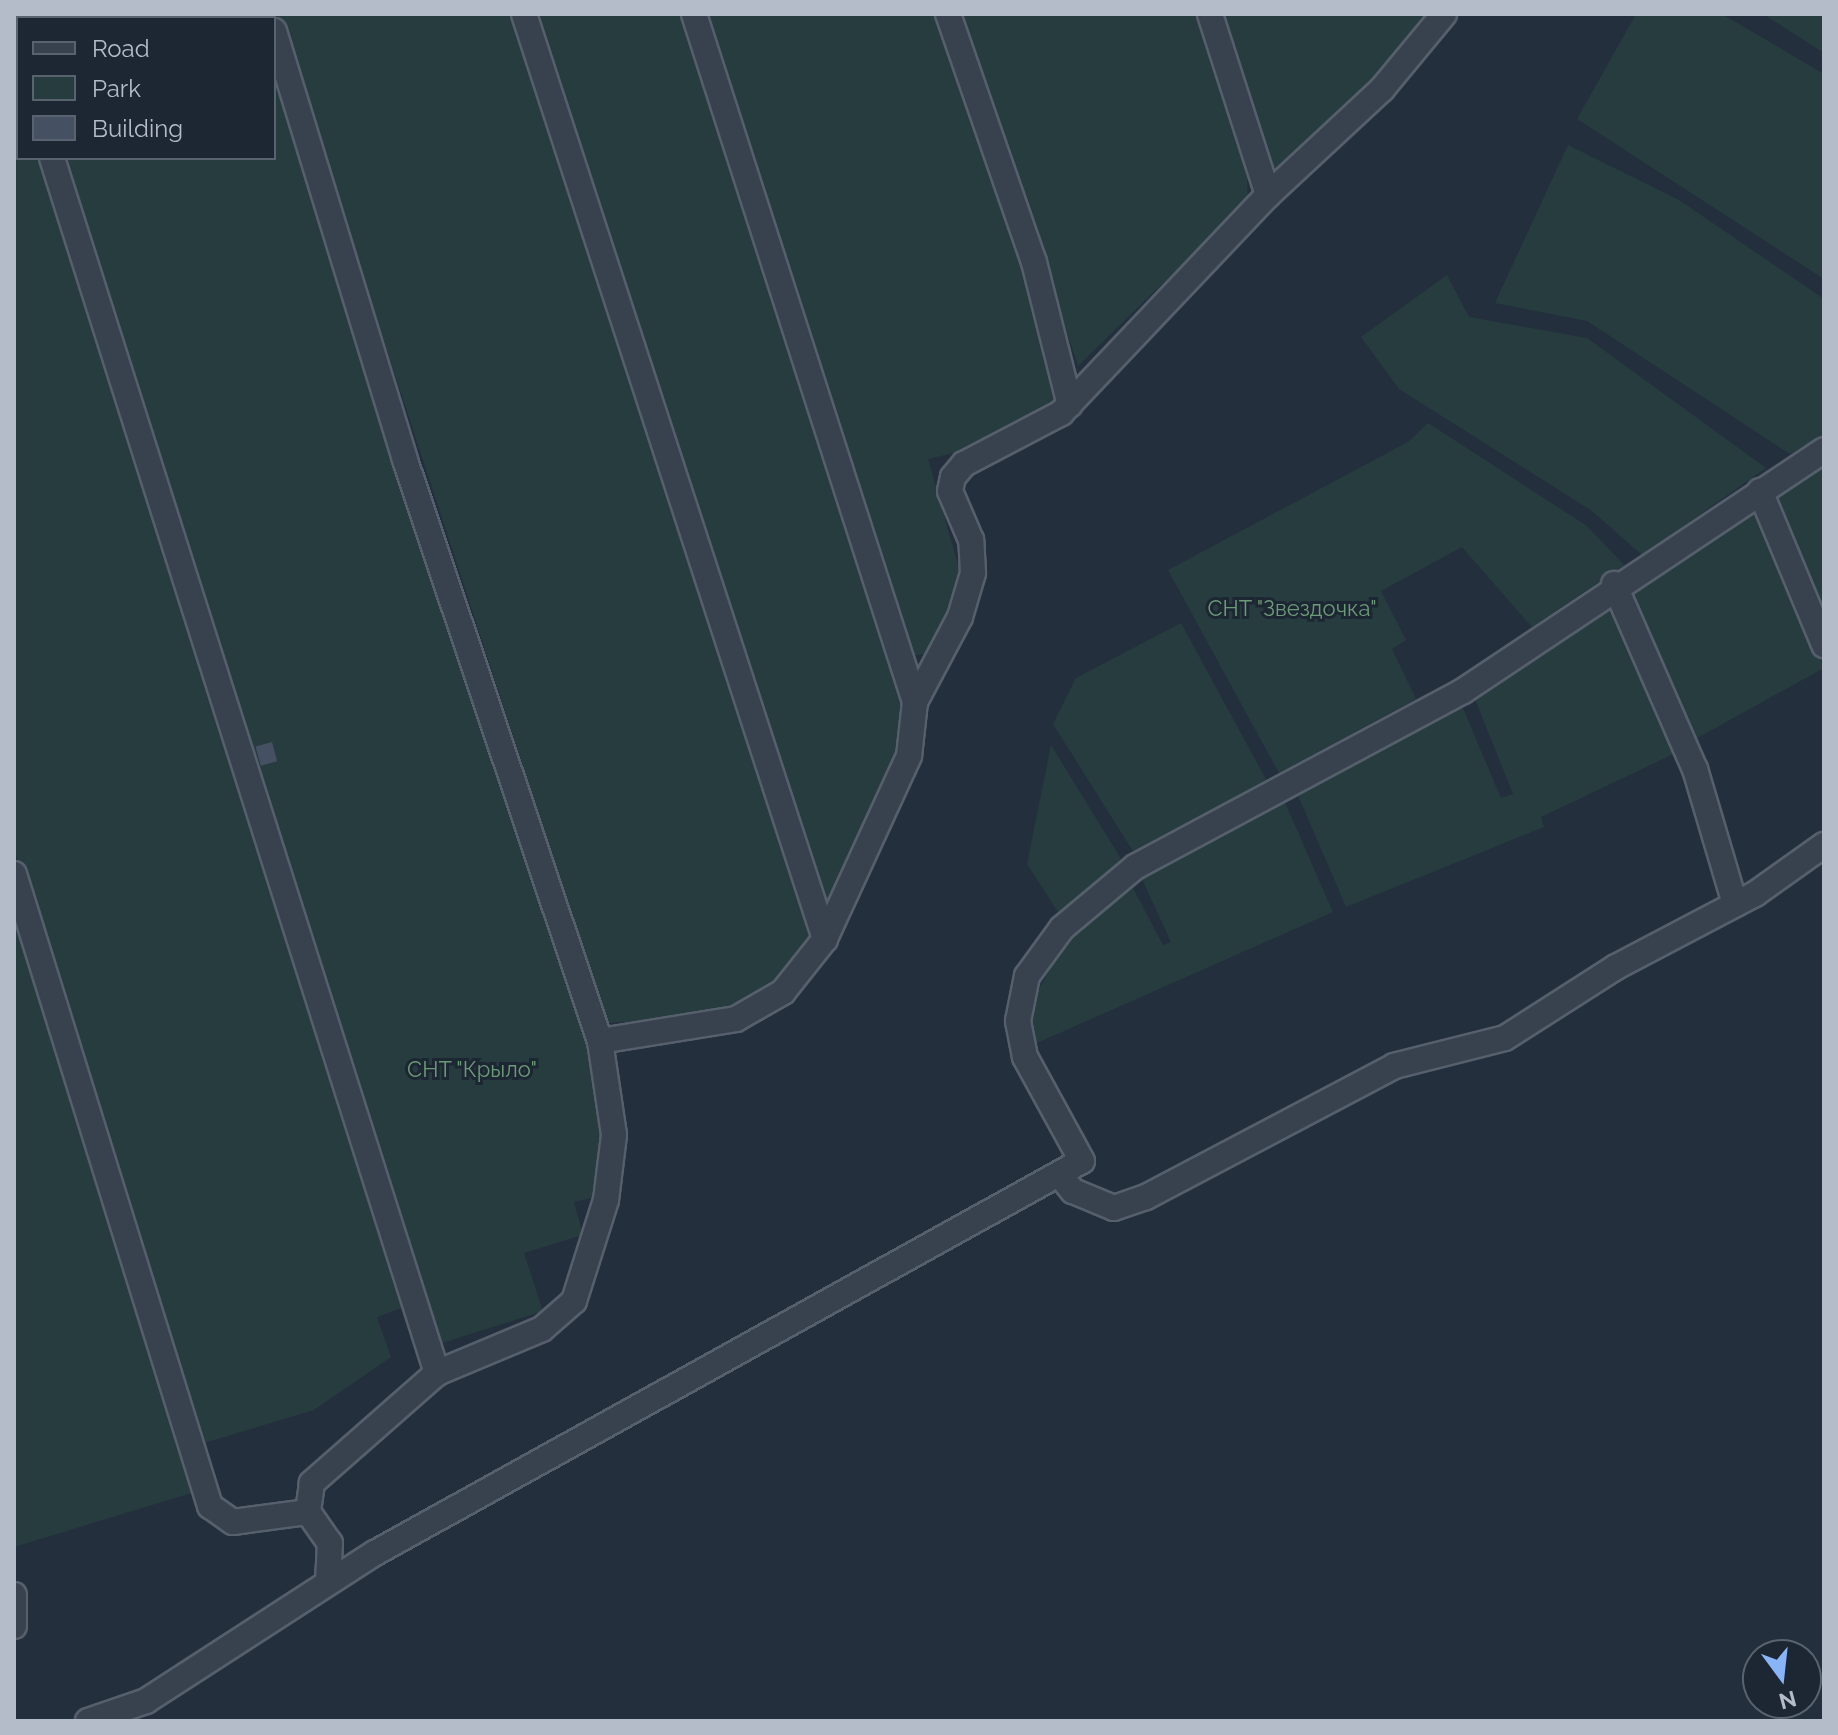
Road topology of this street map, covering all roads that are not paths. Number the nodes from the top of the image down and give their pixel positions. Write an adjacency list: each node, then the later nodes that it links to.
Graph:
1 (524, 14): 18 (street)
2 (694, 14): 14 (street)
3 (948, 14): 9 (street)
4 (1210, 14): 8 (street)
5 (1444, 14): 8 (street)
6 (276, 38): 19 (street)
7 (53, 160): 21 (street)
8 (1268, 195): 9 (street)
9 (1070, 405): 14 (street)
10 (1824, 450): 11 (street)
11 (1760, 491): 12 (street); 13 (street)
12 (1614, 584): 17 (street); 20 (street)
13 (1824, 645)
14 (915, 702): 18 (street)
15 (1824, 845): 17 (street)
16 (14, 874): 22 (street)
17 (1735, 904): 20 (street)
18 (825, 939): 19 (street)
19 (600, 1041): 21 (street)
20 (1059, 1174): 24 (street)
21 (437, 1373): 22 (street)
22 (308, 1512): 23 (street)
23 (330, 1543): 24 (street); 25 (street)
24 (375, 1553): 25 (street)
25 (328, 1582): 28 (street)
26 (14, 1595): 27 (street)
27 (14, 1626)
28 (88, 1721)

